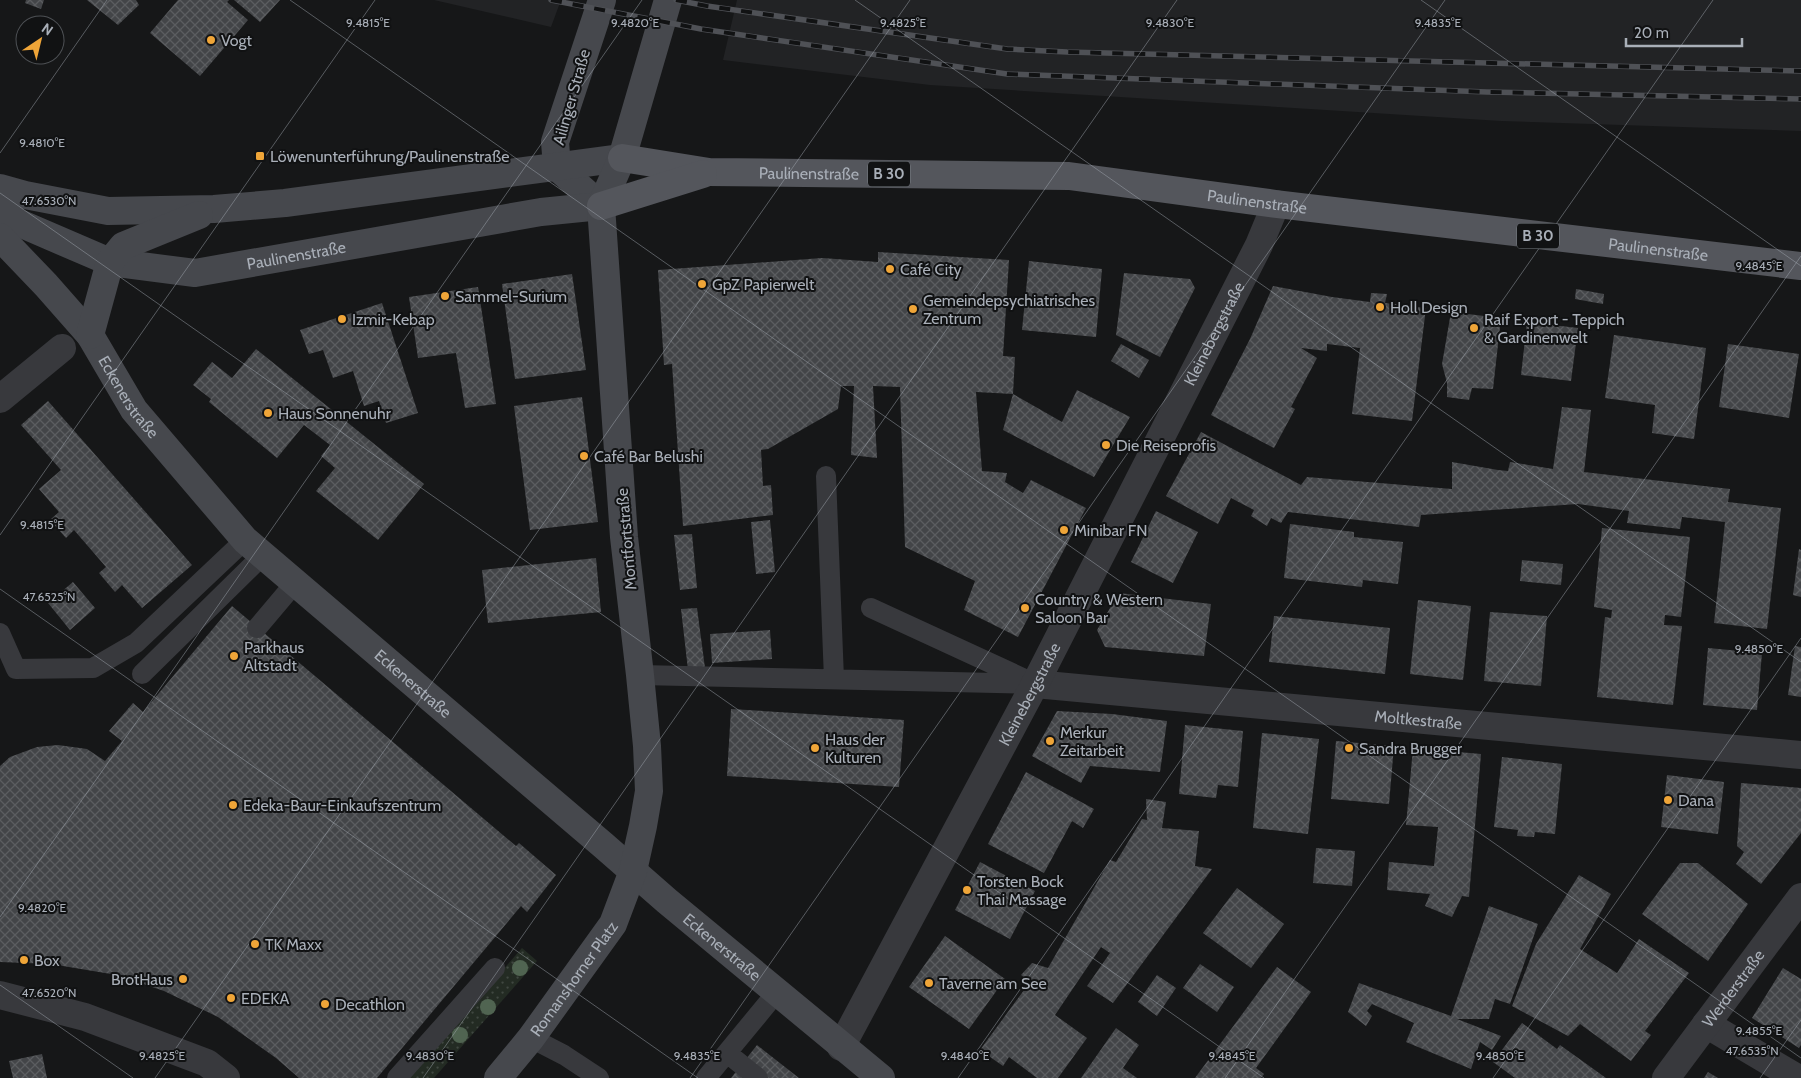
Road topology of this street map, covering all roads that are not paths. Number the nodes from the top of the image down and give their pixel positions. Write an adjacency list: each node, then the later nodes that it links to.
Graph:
1 (602, 0): 4 (main road, Ailinger Straße)
2 (668, 0): 3 (main road)
3 (622, 158): 4 (main road, Paulinenstraße / B 30); 5 (main road, Paulinenstraße / B 30); 8 (main road)
4 (556, 167): 8 (main road); 9 (main road, Paulinenstraße / B 30)
5 (709, 172): 7 (main road, Paulinenstraße / B 30); 8 (main road, Paulinenstraße / B 30)
6 (0, 188): 9 (main road, Paulinenstraße)
7 (1276, 204): 13 (main road, Paulinenstraße / B 30); 26 (street, Kleinebergstraße)
8 (601, 206): 12 (main road, Paulinenstraße); 24 (main road, Montfortstraße)
9 (214, 209): 12 (main road, B 30)
10 (0, 211): 12 (main road, Paulinenstraße)
11 (0, 237): 14 (main road, Eckenerstraße)
12 (110, 262): 14 (main road, B 30)
13 (1801, 266)
14 (90, 335): 18 (main road, Eckenerstraße)
15 (62, 348): 16 (street)
16 (0, 399)
17 (826, 476): 25 (lane)
18 (254, 547): 19 (main road, Eckenerstraße); 22 (lane); 23 (lane)
19 (295, 583): 21 (lane); 28 (main road, Eckenerstraße)
20 (871, 608): 26 (lane)
21 (257, 628)
22 (0, 633)
23 (142, 674)
24 (640, 675): 25 (lane); 28 (main road, Montfortstraße)
25 (834, 679): 26 (lane)
26 (1035, 684): 27 (street, Moltkestraße); 35 (street, Kleinebergstraße)
27 (1801, 755)
28 (633, 871): 31 (main road, Eckenerstraße); 34 (main road, Romanshorner Platz)
29 (1801, 897): 33 (street, Werderstraße)
30 (495, 968): 38 (lane)
31 (777, 992): 35 (main road, Eckenerstraße); 36 (lane)
32 (0, 995): 37 (street)
33 (1706, 1024): 44 (street, Werderstraße); 45 (street)
34 (531, 1038): 39 (main road, Romanshorner Platz); 40 (lane)
35 (841, 1046): 43 (main road, Eckenerstraße)
36 (727, 1054): 41 (lane); 42 (lane)
37 (226, 1078)
38 (397, 1078)
39 (498, 1078)
40 (599, 1078)
41 (706, 1078)
42 (758, 1078)
43 (881, 1078)
44 (1666, 1078)
45 (1797, 1078)

